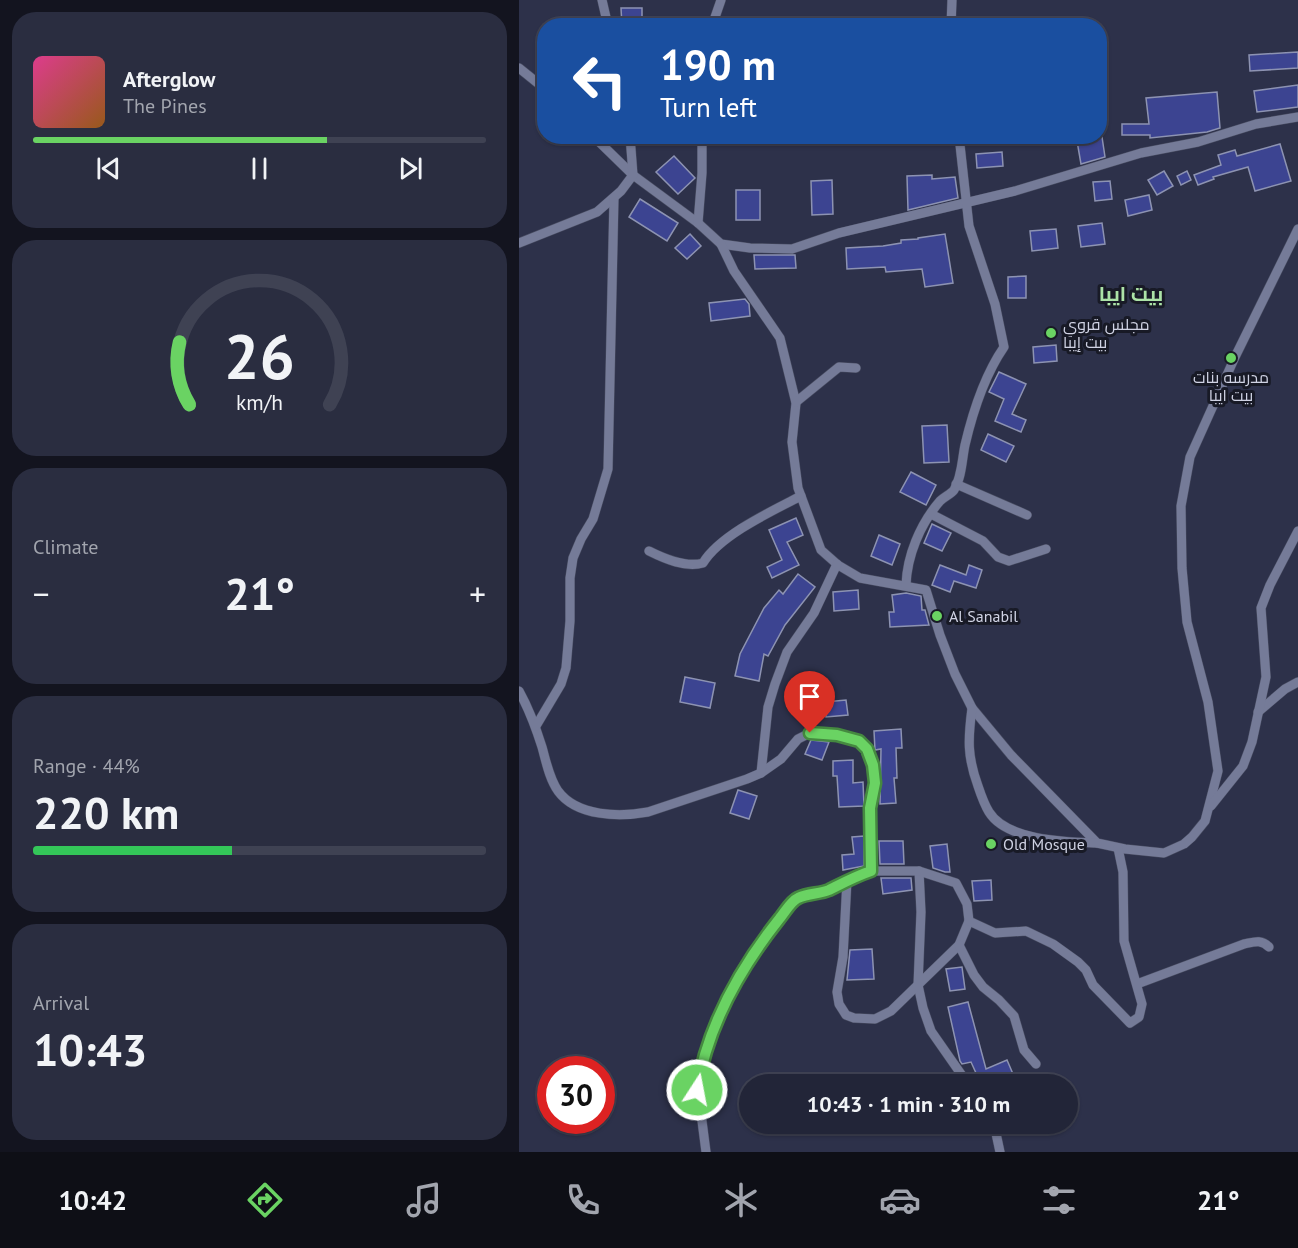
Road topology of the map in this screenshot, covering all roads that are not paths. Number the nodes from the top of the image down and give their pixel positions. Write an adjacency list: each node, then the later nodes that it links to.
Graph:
1 (602, 0): 4 (street)
2 (721, 0): 5 (street)
3 (952, 0): 6 (street)
4 (606, 18)
5 (715, 18)
6 (951, 18)
7 (519, 68): 8 (street)
8 (537, 83)
9 (1298, 117): 16 (street)
10 (601, 144): 14 (street)
11 (631, 144): 14 (street)
12 (702, 144): 17 (street)
13 (960, 144): 16 (street)
14 (633, 175): 15 (street); 17 (street)
15 (614, 198): 19 (street); 36 (street)
16 (967, 201): 20 (street); 23 (street)
17 (698, 223): 20 (street)
18 (1298, 230): 38 (street)
19 (519, 243)
20 (721, 243): 22 (street)
21 (856, 368): 22 (street)
22 (795, 402): 24 (street)
23 (956, 484): 25 (street); 26 (street)
24 (801, 496): 29 (street); 30 (street)
25 (931, 514): 28 (street); 31 (street)
26 (1027, 515)
27 (1298, 531): 35 (street)
28 (1046, 549)
29 (649, 551)
30 (837, 564): 31 (street); 37 (street)
31 (906, 585): 34 (street)
32 (1298, 682): 35 (street)
33 (519, 691): 36 (street)
34 (972, 708): 39 (street); 39 (street)
35 (1258, 712): 38 (street)
36 (536, 726): 37 (street)
37 (761, 773): 41 (street)
38 (1210, 808): 40 (street)
39 (1098, 843): 40 (street)
40 (1118, 848): 47 (street)
41 (871, 871): 42 (street); 43 (street)
42 (919, 871): 44 (street); 48 (street)
43 (847, 880): 48 (street); 52 (street)
44 (969, 921): 45 (street); 47 (street)
45 (959, 945): 48 (street); 49 (street)
46 (1269, 947): 47 (street)
47 (1137, 984)
48 (918, 985): 50 (street)
49 (1037, 1064)
50 (961, 1074)
51 (996, 1134): 53 (street)
52 (706, 1152)
53 (1000, 1152)

